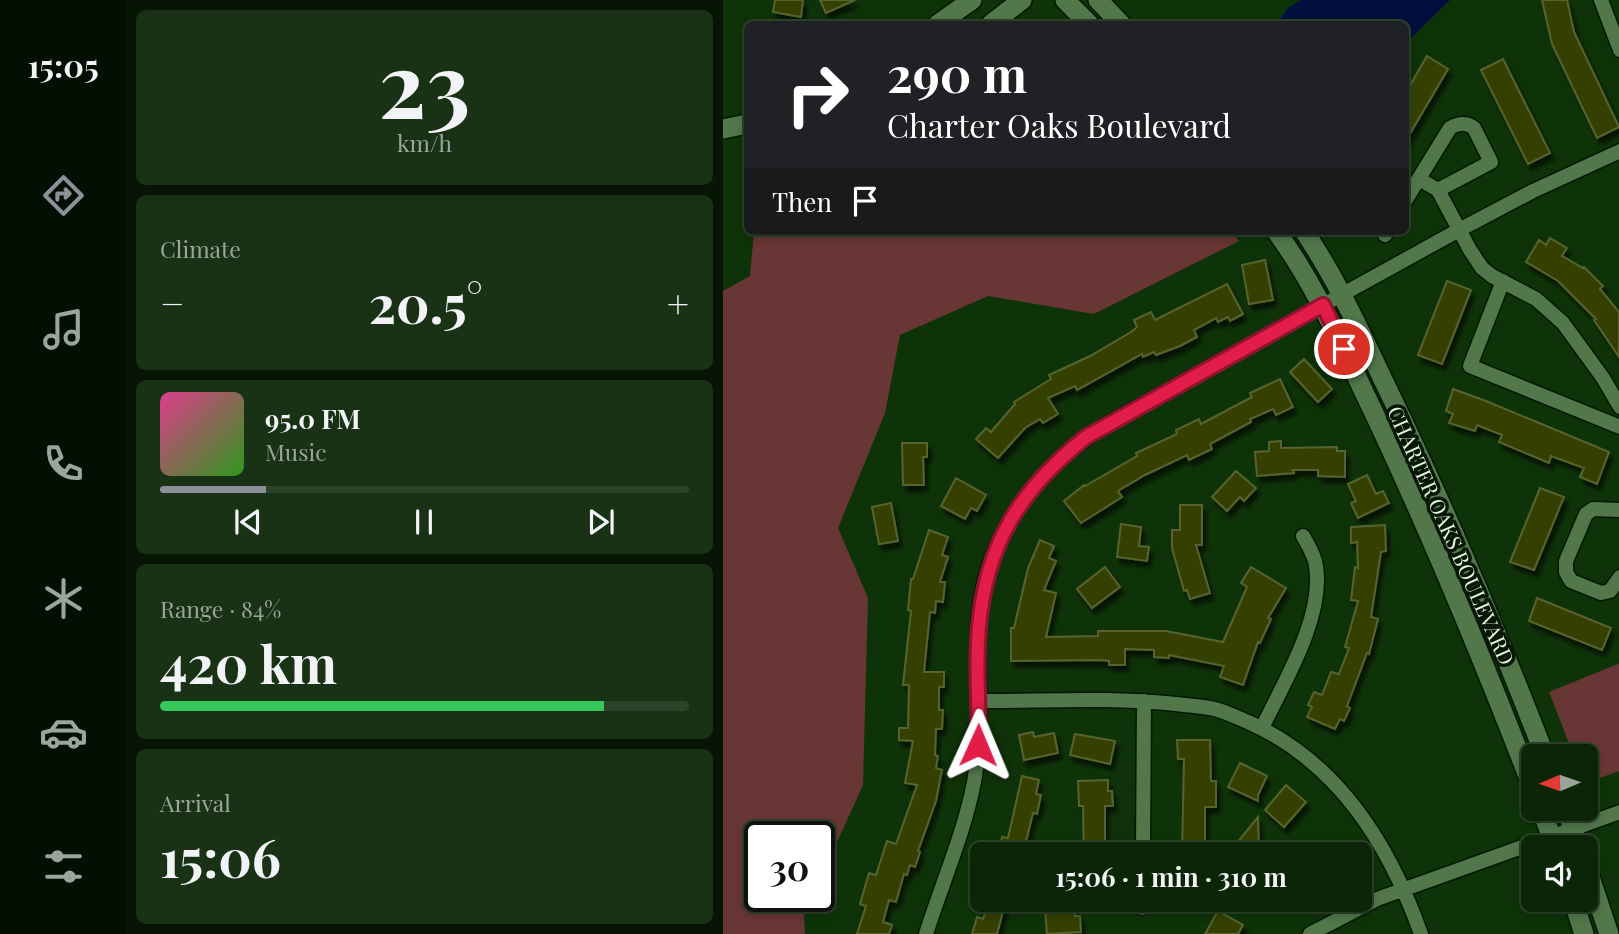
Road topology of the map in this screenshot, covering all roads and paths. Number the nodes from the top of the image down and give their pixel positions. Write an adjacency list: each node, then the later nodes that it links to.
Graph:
1 (972, 0): 6 (street)
2 (1022, 0): 7 (street)
3 (1065, 0): 8 (street)
4 (1098, 0): 9 (street)
5 (1601, 0): 10 (street)
6 (942, 21)
7 (995, 21)
8 (1086, 21)
9 (1118, 21)
10 (1619, 50)
11 (1619, 151): 15 (street)
12 (1419, 179): 13 (street); 13 (street); 14 (street)
13 (1438, 190): 15 (street)
14 (1409, 195)
15 (1459, 230): 18 (street); 19 (street)
16 (1279, 235): 20 (street, CHARTER OAKS BOULEVARD)
17 (1306, 235): 19 (street, CHARTER OAKS BOULEVARD)
18 (1503, 281): 21 (street); 22 (street)
19 (1342, 294): 20 (street); 29 (street, CHARTER OAKS BOULEVARD)
20 (1323, 305): 26 (street); 30 (street, CHARTER OAKS BOULEVARD)
21 (1619, 407)
22 (1619, 427)
23 (1619, 510): 25 (street)
24 (1303, 536): 28 (street)
25 (1619, 577)
26 (979, 701): 27 (street); 38 (street)
27 (1144, 701): 28 (street); 33 (street)
28 (1262, 728): 35 (street)
29 (1540, 744)
30 (1521, 758)
31 (1619, 812): 32 (street)
32 (1581, 835)
33 (1143, 842)
34 (1521, 852): 35 (street)
35 (1403, 890): 39 (street); 40 (street)
36 (1598, 901): 42 (street)
37 (1577, 912): 41 (street)
38 (926, 934)
39 (1310, 934)
40 (1421, 934)
41 (1585, 934)
42 (1609, 934)

